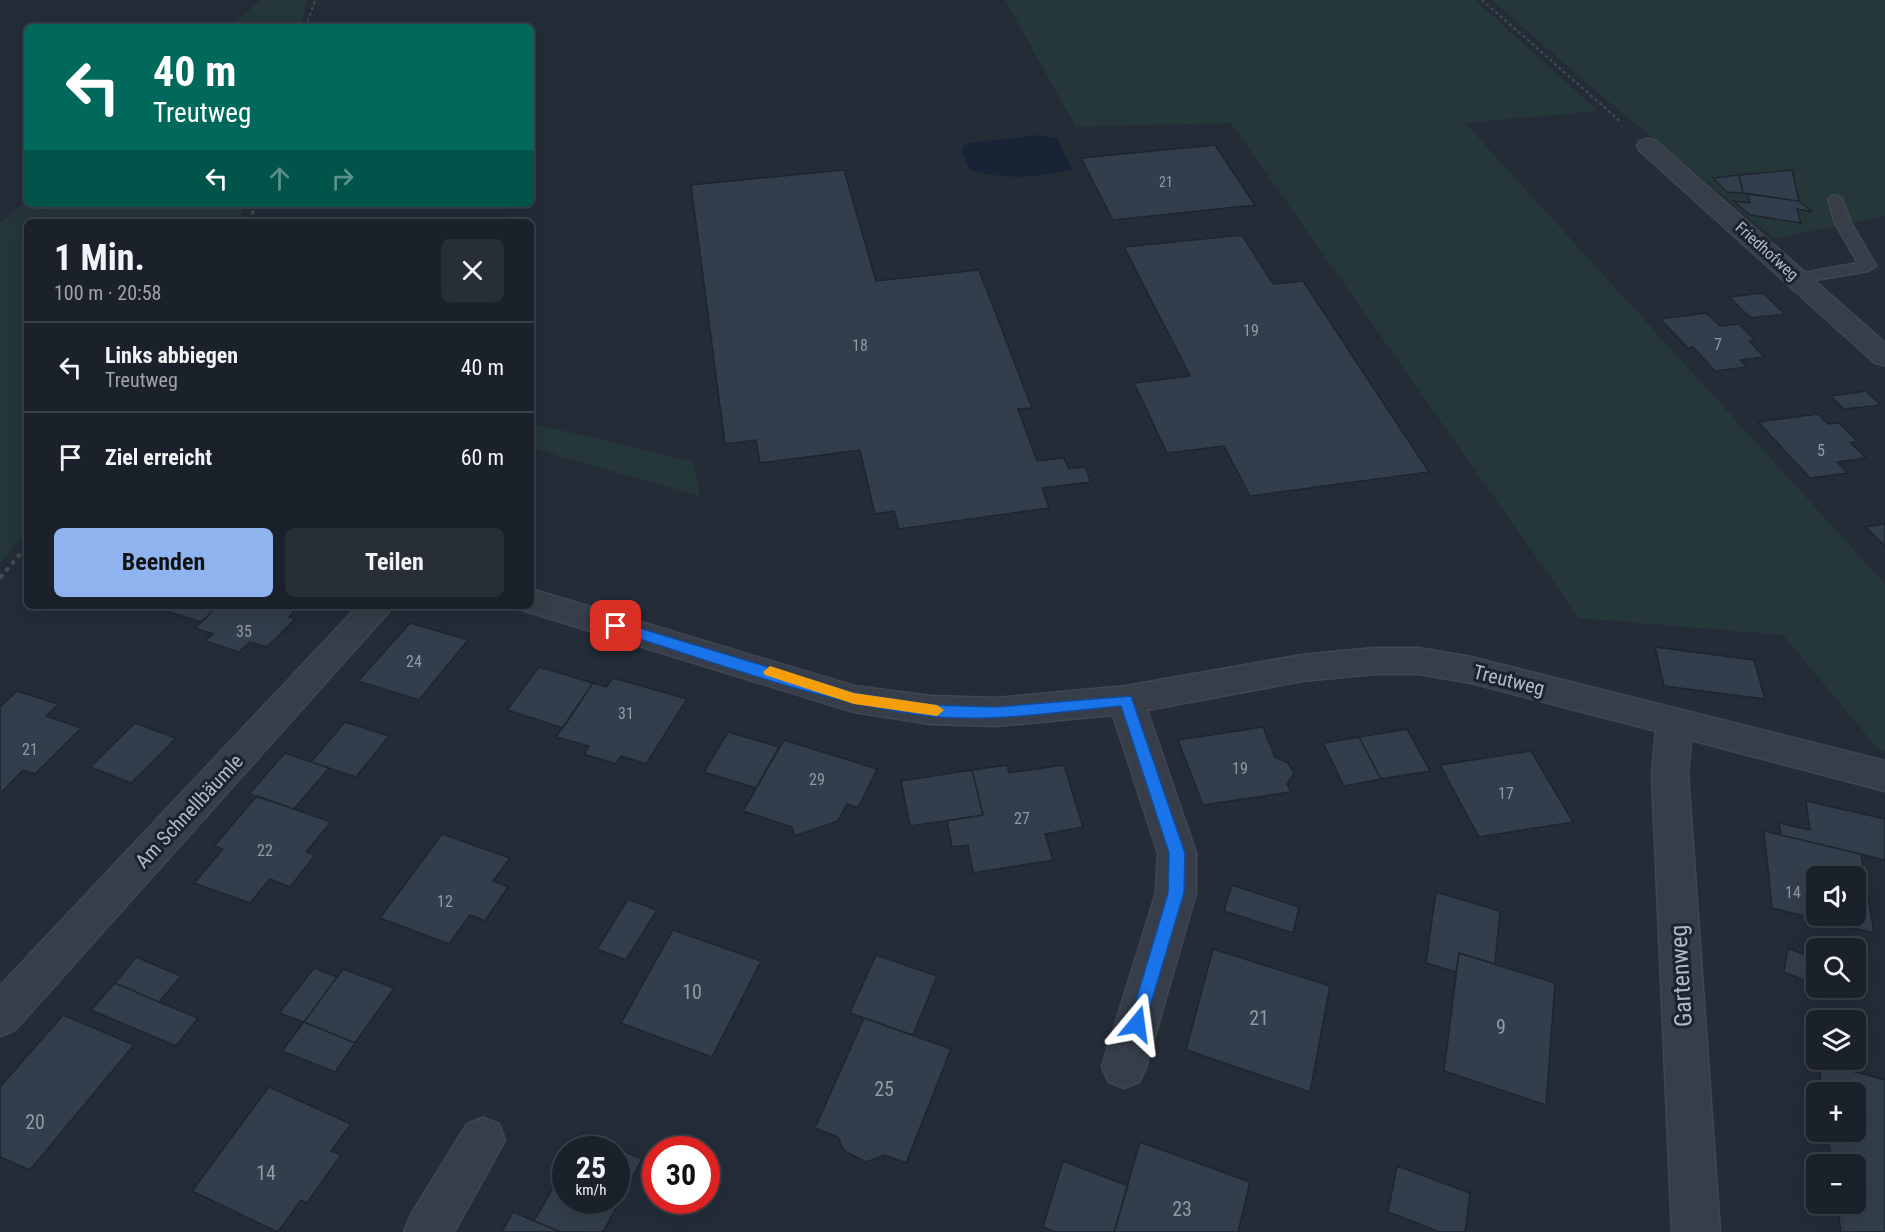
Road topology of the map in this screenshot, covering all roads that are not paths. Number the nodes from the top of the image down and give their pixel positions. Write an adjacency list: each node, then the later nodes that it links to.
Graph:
1 (1648, 146): 3 (street, Friedhofweg)
2 (1835, 199): 3 (lane)
3 (1798, 278): 4 (street, Friedhofweg)
4 (1885, 357)
5 (534, 602): 7 (street, Treutweg)
6 (375, 609): 10 (street, Am Schnellbäumle)
7 (1126, 700): 8 (street, Treutweg); 11 (street)
8 (1675, 721): 9 (street, Treutweg); 14 (street, Gartenweg)
9 (1885, 776)
10 (0, 1016)
11 (1124, 1067)
12 (483, 1140): 13 (street)
13 (428, 1232)
14 (1696, 1232)

